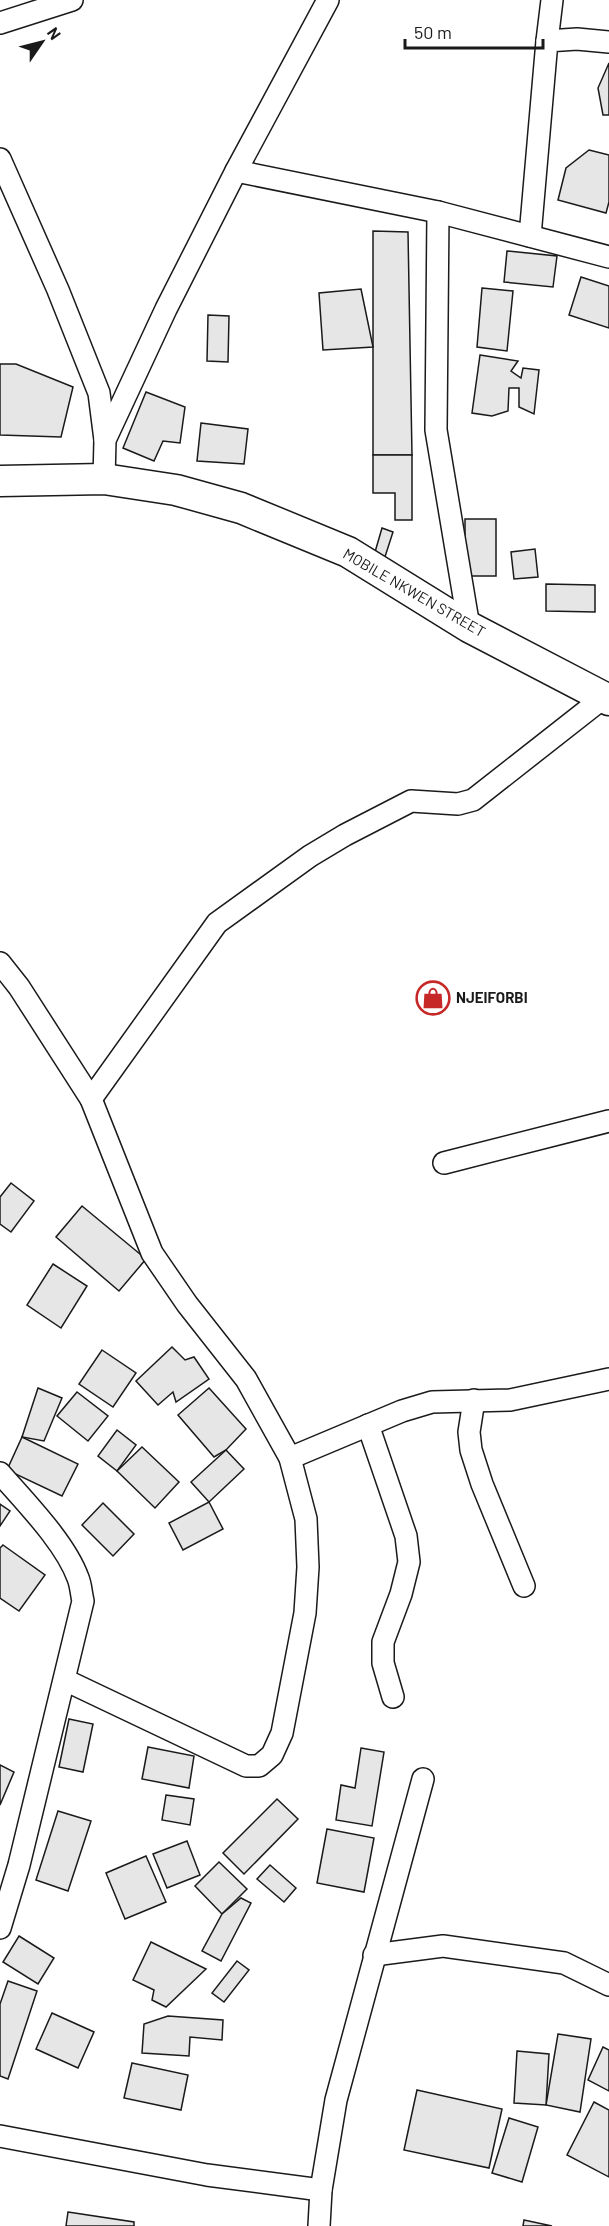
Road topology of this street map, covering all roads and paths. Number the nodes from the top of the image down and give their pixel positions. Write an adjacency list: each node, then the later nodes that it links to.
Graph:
1 (72, 0): 4 (street)
2 (328, 0): 8 (street)
3 (552, 0): 5 (street)
4 (0, 23)
5 (547, 41): 6 (street); 10 (street)
6 (609, 42)
7 (0, 159): 12 (street)
8 (236, 171): 9 (street); 12 (street)
9 (438, 212): 10 (street); 15 (street)
10 (530, 236): 11 (street)
11 (609, 256)
12 (105, 440): 13 (street)
13 (104, 479): 14 (highway, MOBILE NKWEN STREET); 15 (highway, MOBILE NKWEN STREET)
14 (0, 481)
15 (470, 627): 16 (highway, MOBILE NKWEN STREET)
16 (606, 699): 18 (street)
17 (0, 963): 18 (street)
18 (91, 1099): 24 (street)
19 (609, 1121): 20 (street)
20 (444, 1163)
21 (609, 1379): 22 (street)
22 (474, 1400): 23 (street); 26 (street)
23 (368, 1425): 24 (street); 28 (street)
24 (290, 1458): 27 (street)
25 (0, 1473): 27 (street)
26 (524, 1586)
27 (65, 1680): 30 (street)
28 (393, 1697)
29 (423, 1779): 32 (street)
30 (9, 1868): 31 (street)
31 (0, 1928)
32 (374, 1955): 33 (street); 35 (street)
33 (609, 1985)
34 (0, 2136): 35 (street)
35 (321, 2190): 36 (street)
36 (319, 2226)

